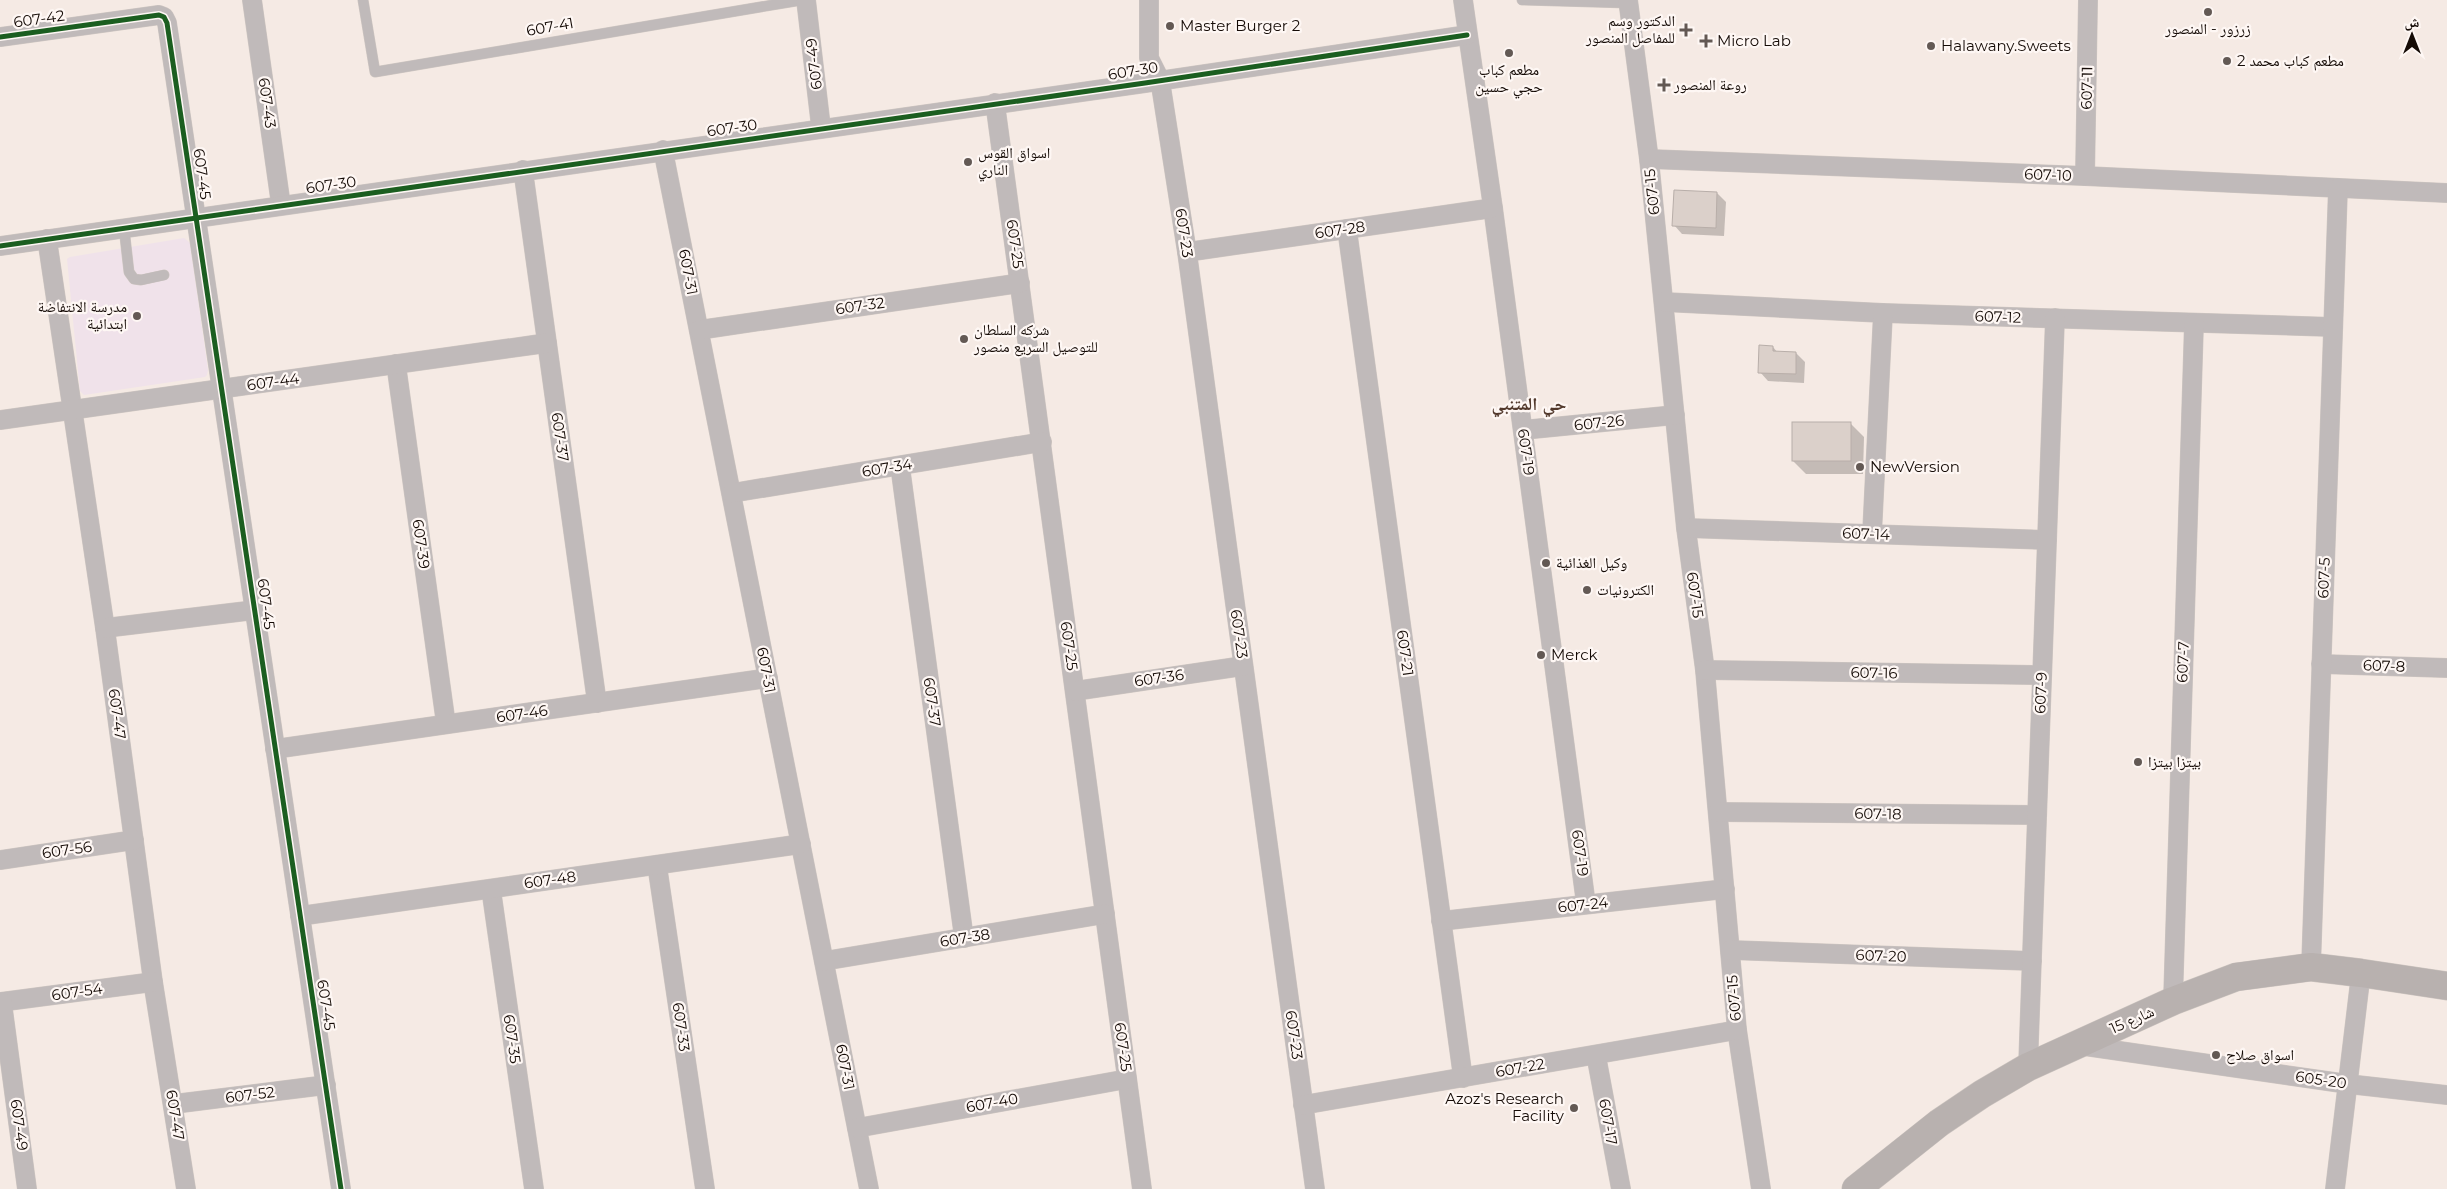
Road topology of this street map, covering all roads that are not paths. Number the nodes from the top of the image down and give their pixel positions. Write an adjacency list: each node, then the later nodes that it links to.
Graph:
1 (252, 0): 21 (street, 607-43)
2 (363, 0): 3 (lane, 607-41)
3 (804, 0): 14 (street, 607-49)
4 (1150, 0): 12 (street, 607-23)
5 (1463, 0): 10 (street, 607-19)
6 (1522, 0): 8 (lane)
7 (2088, 0): 18 (street, 607-11)
8 (1628, 2): 16 (street, 607-15)
9 (167, 23): 11 (street, 607-42); 23 (street, 607-45)
10 (1467, 34): 12 (street, 607-30); 22 (street, 607-19)
11 (0, 37)
12 (1160, 80): 13 (street, 607-30); 28 (street, 607-23)
13 (995, 103): 14 (street, 607-30); 30 (street, 607-25)
14 (821, 128): 15 (street, 607-30)
15 (663, 150): 17 (street, 607-30); 36 (street, 607-31)
16 (1649, 159): 18 (street, 607-10); 31 (street, 607-15)
17 (524, 170): 21 (street, 607-30); 37 (street, 607-37)
18 (2085, 176): 19 (street, 607-10)
19 (2338, 188): 20 (street, 607-10); 35 (street, 607-5)
20 (2447, 193)
21 (281, 205): 23 (street, 607-30)
22 (1494, 208): 25 (street, 607-28); 43 (street, 607-19)
23 (196, 217): 24 (street, 607-30); 39 (street, 607-45)
24 (124, 228): 26 (street, 607-30); 29 (lane)
25 (1347, 229): 28 (street, 607-28); 73 (street, 607-21)
26 (47, 239): 27 (street, 607-30); 40 (street, 607-47)
27 (0, 246)
28 (1187, 252): 53 (street, 607-23)
29 (164, 276)
30 (1020, 283): 36 (street, 607-32); 44 (street, 607-25)
31 (1664, 302): 32 (street, 607-12); 41 (street, 607-15)
32 (1883, 313): 33 (street, 607-12); 48 (street)
33 (2055, 318): 34 (street, 607-12); 49 (street, 607-9)
34 (2194, 323): 35 (street, 607-12); 82 (street, 607-7)
35 (2333, 327): 52 (street, 607-5)
36 (699, 330): 46 (street, 607-31)
37 (547, 343): 38 (street, 607-44); 59 (street, 607-37)
38 (396, 364): 39 (street, 607-44); 60 (street, 607-39)
39 (222, 389): 40 (street, 607-44); 50 (street, 607-45)
40 (71, 410): 42 (street, 607-44); 51 (street, 607-47)
41 (1675, 415): 43 (street, 607-26); 47 (street, 607-15)
42 (0, 420)
43 (1523, 430): 70 (street, 607-19)
44 (1042, 442): 45 (street, 607-34); 58 (street, 607-25)
45 (900, 466): 46 (street, 607-34); 74 (street, 607-37)
46 (732, 493): 57 (street, 607-31)
47 (1686, 528): 48 (street, 607-14); 55 (street, 607-15)
48 (1872, 534): 49 (street, 607-14)
49 (2047, 540): 56 (street, 607-9)
50 (255, 610): 51 (street); 61 (street, 607-45)
51 (105, 628): 64 (street, 607-47)
52 (2321, 664): 54 (street, 607-8); 78 (street, 607-5)
53 (1243, 666): 58 (street, 607-36); 94 (street, 607-23)
54 (2447, 668)
55 (1705, 670): 56 (street, 607-16); 62 (street, 607-15)
56 (2042, 675): 63 (street, 607-9)
57 (768, 678): 59 (street, 607-46); 65 (street, 607-31)
58 (1074, 691): 71 (street, 607-25)
59 (597, 703): 60 (street, 607-46)
60 (446, 724): 61 (street, 607-46)
61 (275, 749): 72 (street, 607-45)
62 (1718, 812): 63 (street, 607-18); 69 (street, 607-15)
63 (2037, 815): 77 (street, 607-9)
64 (134, 840): 66 (street, 607-56); 80 (street, 607-47)
65 (801, 844): 67 (street, 607-48); 76 (street, 607-31)
66 (0, 860)
67 (657, 865): 68 (street, 607-48); 100 (street, 607-33)
68 (491, 889): 72 (street, 607-48); 99 (street, 607-35)
69 (1725, 889): 70 (street, 607-24); 75 (street, 607-15)
70 (1586, 904): 73 (street, 607-24)
71 (1105, 914): 74 (street, 607-38); 89 (street, 607-25)
72 (300, 916): 91 (street, 607-45)
73 (1441, 921): 88 (street, 607-21)
74 (964, 938): 76 (street, 607-38)
75 (1730, 950): 77 (street, 607-20); 84 (street, 607-15)
76 (824, 961): 95 (street, 607-31)
77 (2032, 961): 87 (street, 607-9)
78 (2311, 967): 79 (street, شارع 15); 82 (street, شارع 15)
79 (2361, 972): 81 (street, شارع 15); 90 (street)
80 (153, 982): 83 (street, 607-54); 93 (street, 607-47)
81 (2447, 986)
82 (2173, 1001): 85 (street, شارع 15)
83 (1, 1002): 96 (street, 607-49)
84 (1737, 1030): 86 (street, 607-22); 105 (street, 607-15)
85 (2077, 1045): 87 (street, شارع 15); 90 (street, 605-20)
86 (1596, 1055): 88 (street, 607-22); 104 (street, 607-17)
87 (2028, 1067): 106 (street, شارع 15)
88 (1463, 1078): 94 (street, 607-22)
89 (1127, 1079): 95 (street, 607-40); 102 (street, 607-25)
90 (2348, 1084): 92 (street, 605-20); 107 (street)
91 (326, 1085): 93 (street, 607-52); 98 (street, 607-45)
92 (2447, 1095)
93 (174, 1104): 97 (street, 607-47)
94 (1303, 1105): 103 (street, 607-23)
95 (857, 1128): 101 (street, 607-31)
96 (27, 1189)
97 (186, 1189)
98 (341, 1189)
99 (534, 1189)
100 (705, 1189)
101 (869, 1189)
102 (1142, 1189)
103 (1315, 1189)
104 (1621, 1189)
105 (1762, 1189)
106 (1856, 1189)
107 (2335, 1189)

